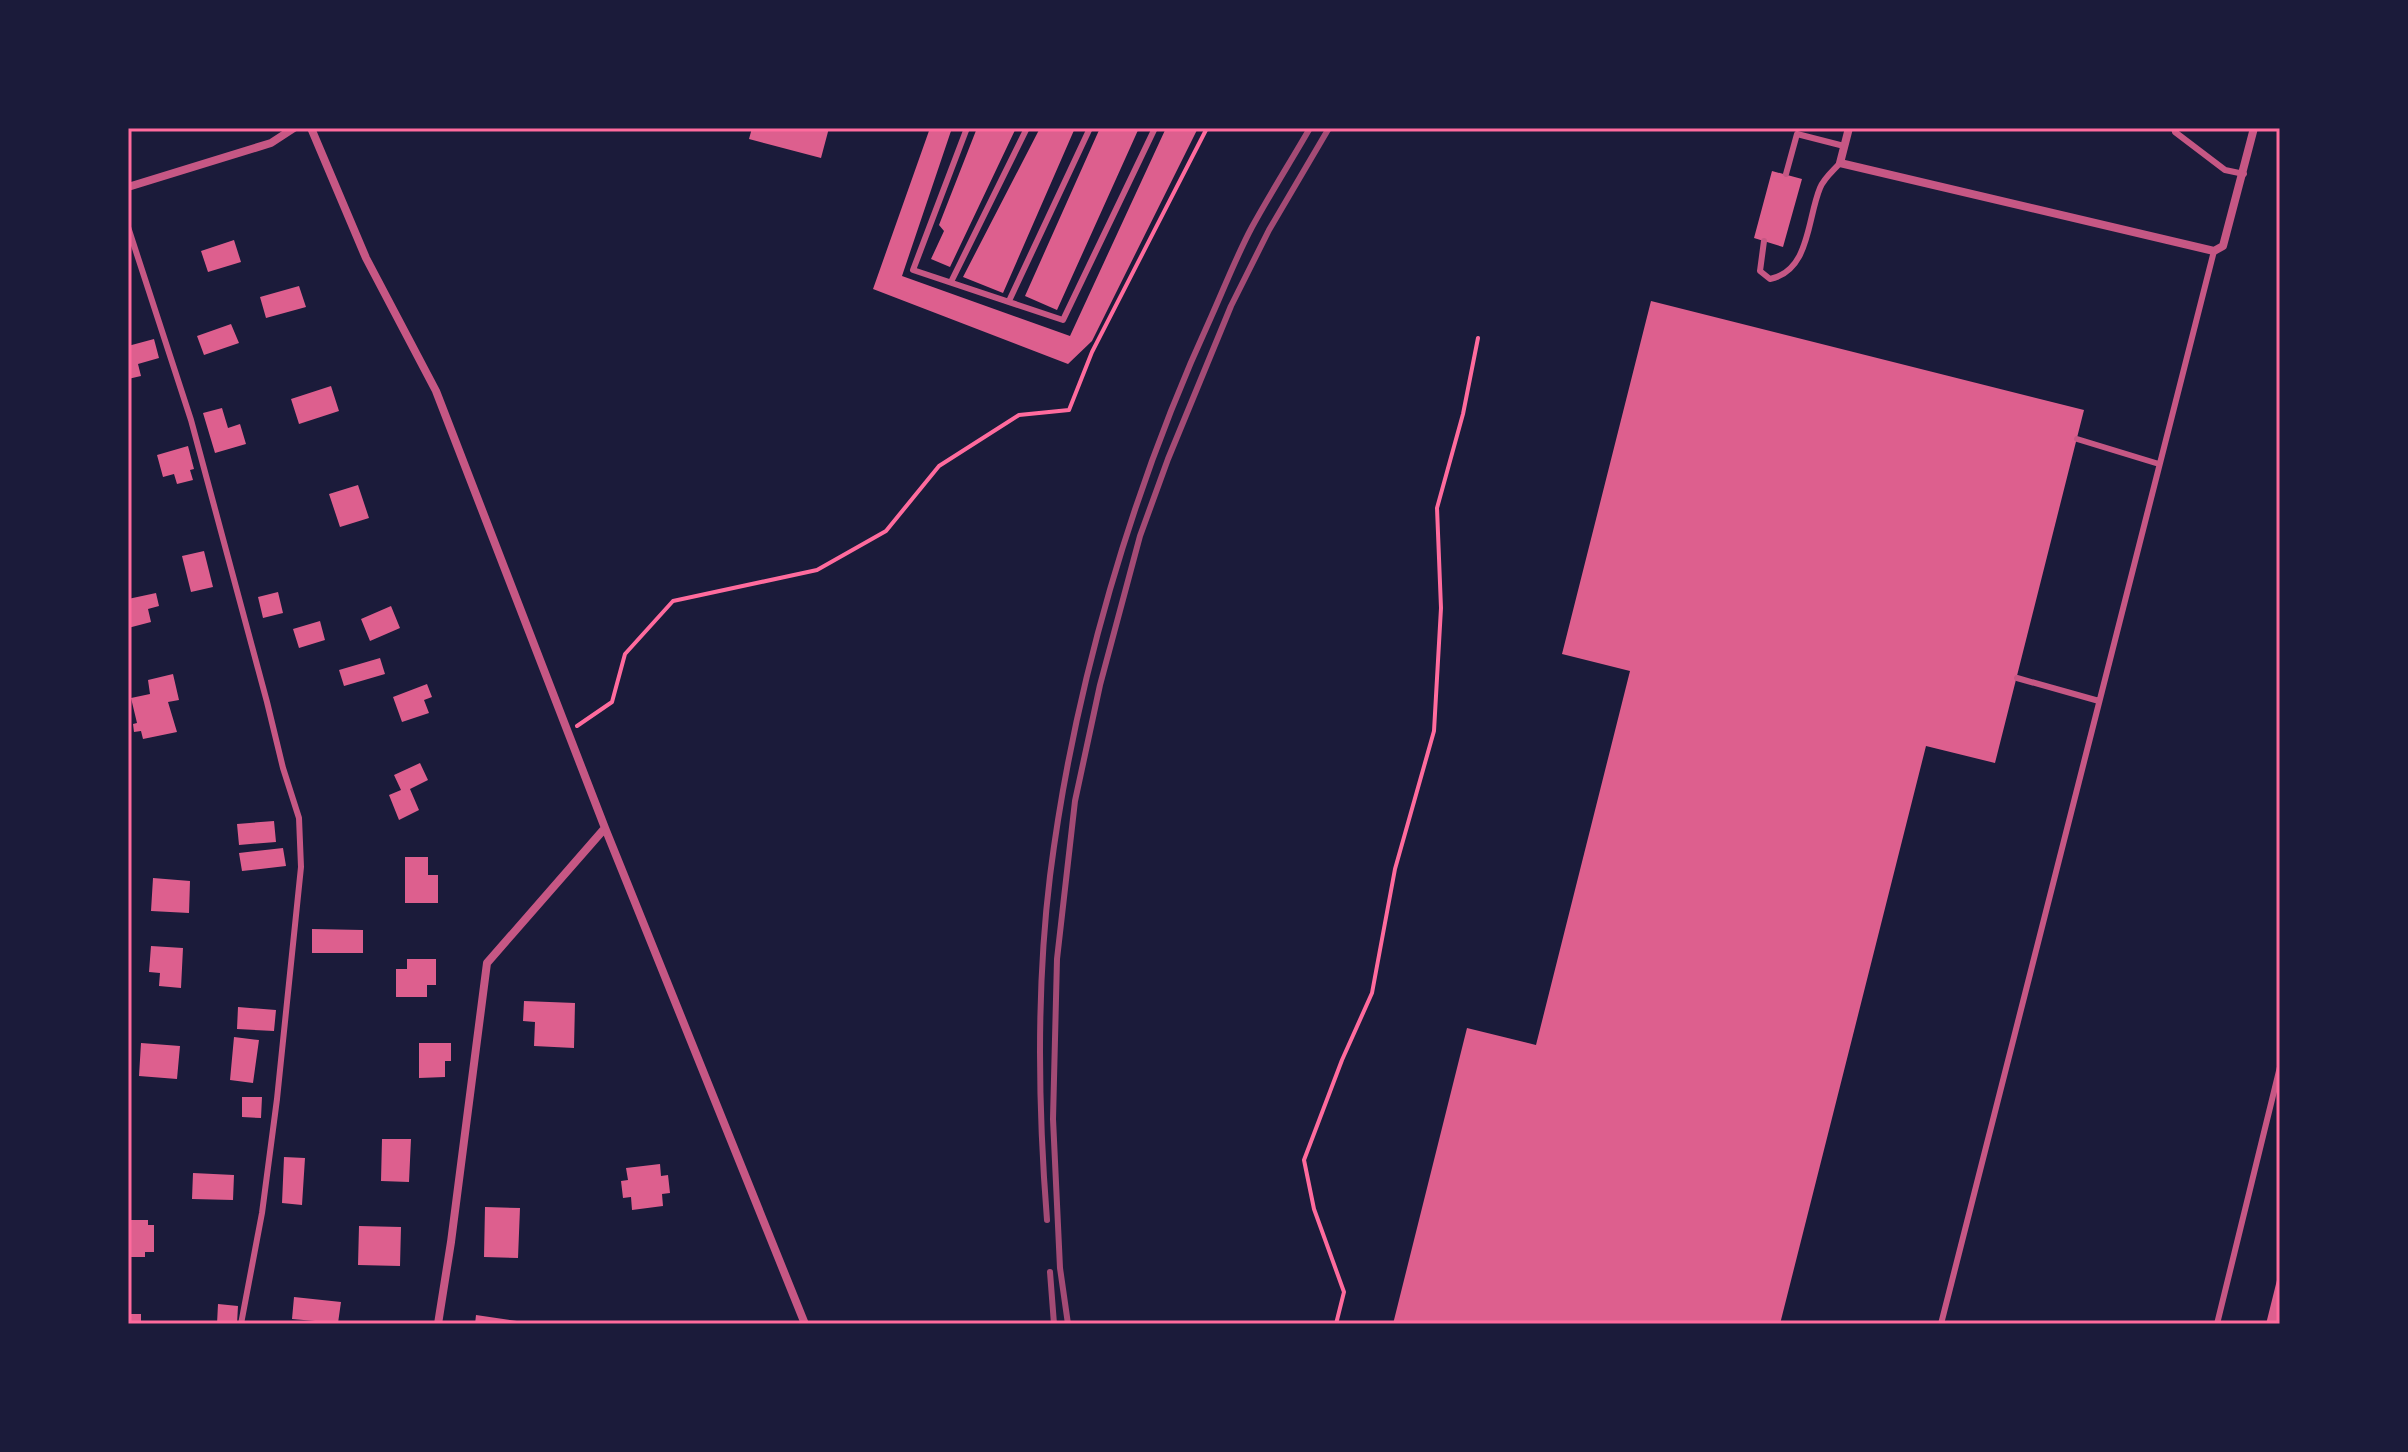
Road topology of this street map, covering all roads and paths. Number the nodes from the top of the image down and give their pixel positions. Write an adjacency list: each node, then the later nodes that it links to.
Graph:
1 (294, 128): 15 (street)
2 (311, 128): 26 (street)
3 (967, 128): 19 (lane)
4 (1027, 128): 19 (lane)
5 (1090, 128): 20 (lane)
6 (1155, 128): 20 (lane)
7 (1207, 128): 26 (path)
8 (1849, 128): 11 (street)
9 (2174, 128): 14 (lane)
10 (2254, 128): 14 (street)
11 (1844, 146): 12 (street); 13 (lane)
12 (1840, 163): 17 (lane); 18 (street)
13 (1786, 174)
14 (2244, 174): 18 (street)
15 (128, 187)
16 (128, 227): 29 (lane)
17 (1764, 241)
18 (2214, 251): 23 (lane)
19 (951, 282): 20 (lane)
20 (1009, 301)
21 (1478, 338): 32 (path)
22 (2077, 439): 23 (lane)
23 (2159, 464): 25 (lane)
24 (2017, 678): 25 (lane)
25 (2099, 701): 33 (lane)
26 (568, 732): 27 (street)
27 (605, 828): 30 (street); 31 (street)
28 (2280, 1067): 34 (lane)
29 (241, 1324)
30 (438, 1324)
31 (805, 1324)
32 (1336, 1324)
33 (1941, 1324)
34 (2217, 1324)

